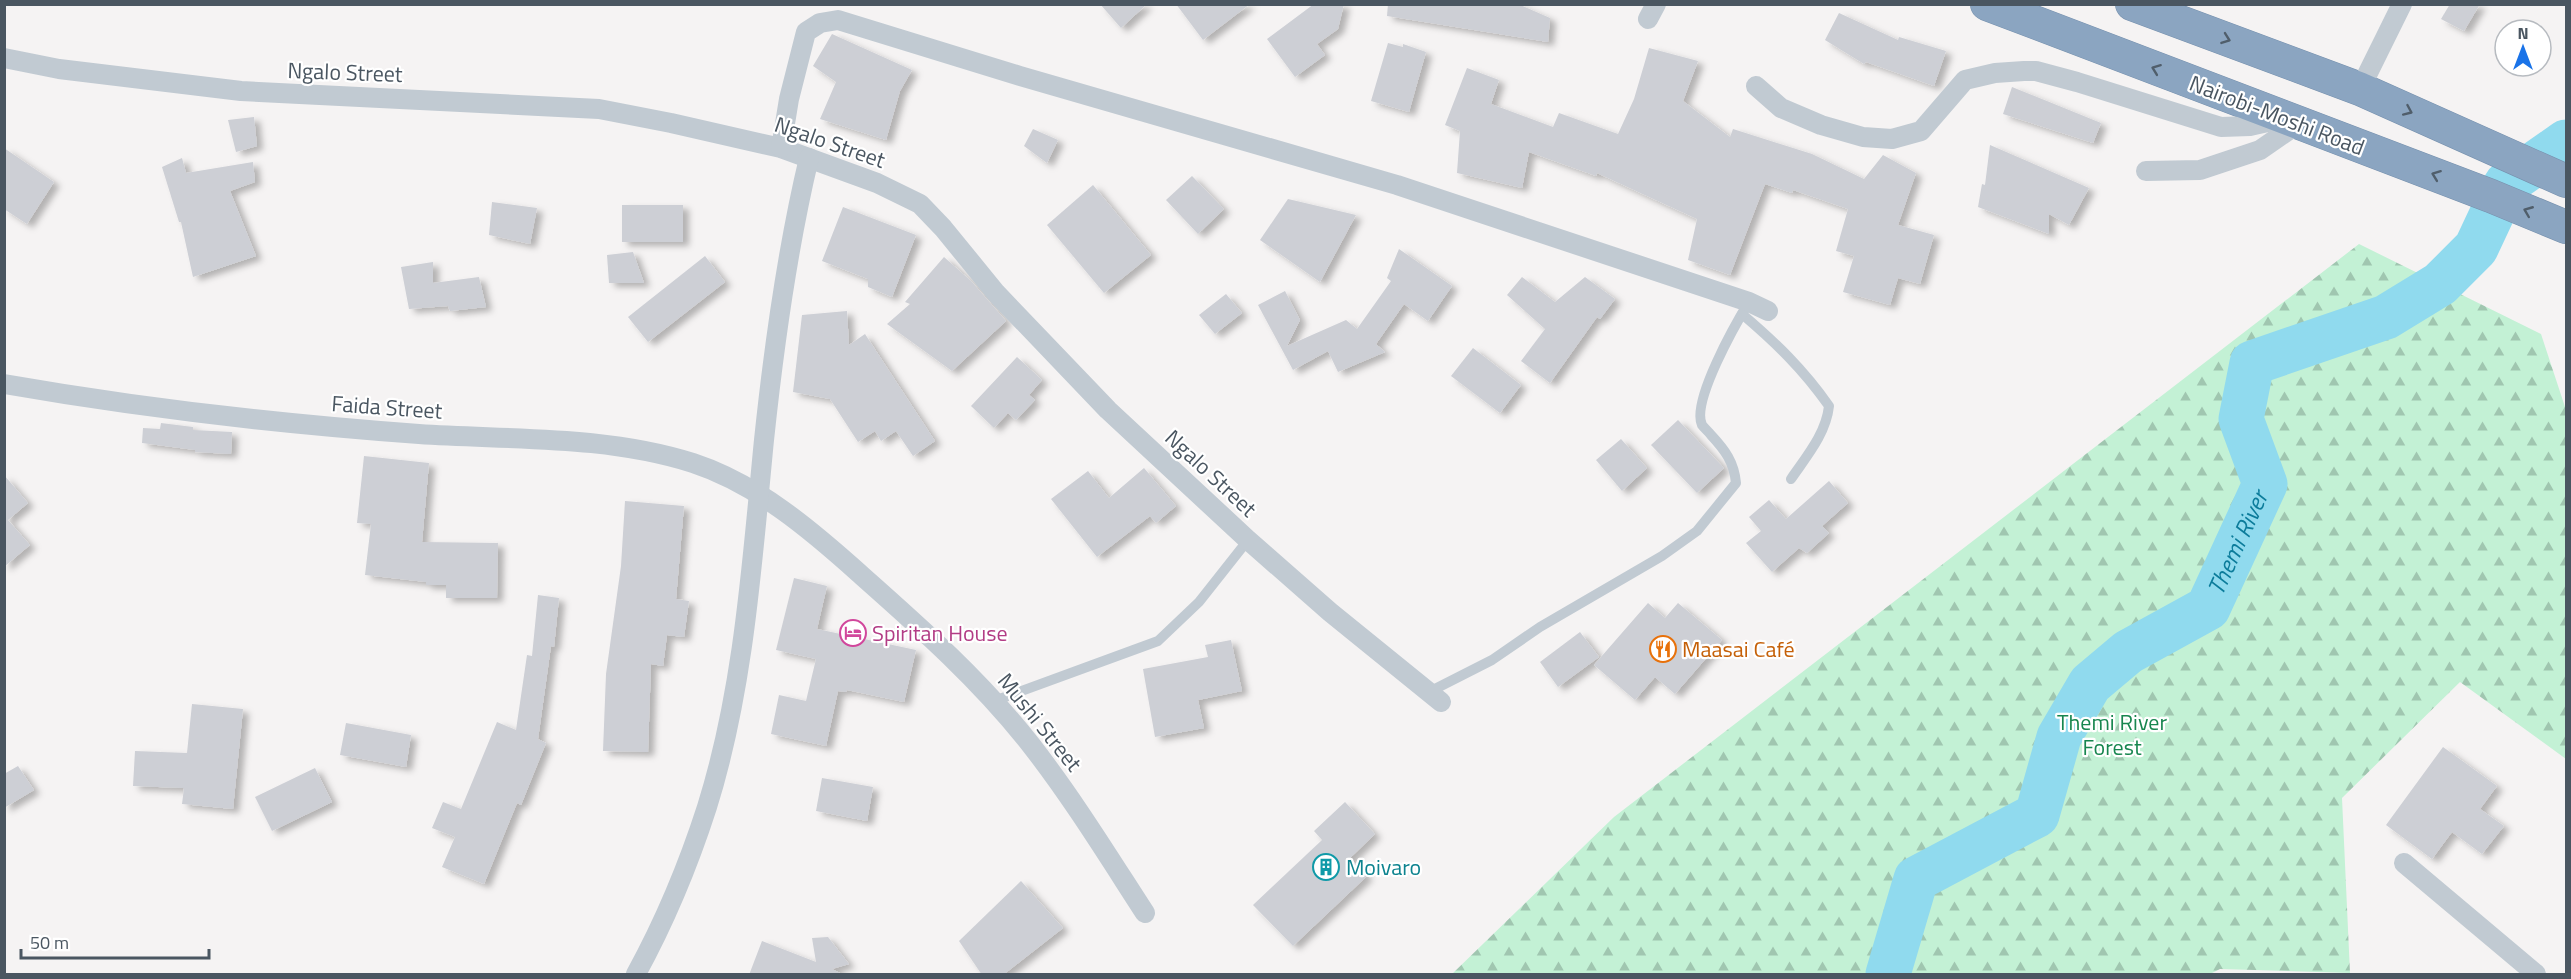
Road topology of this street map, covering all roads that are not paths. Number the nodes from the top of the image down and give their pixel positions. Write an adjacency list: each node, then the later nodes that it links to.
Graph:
1 (1987, 4): 7 (highway, Nairobi-Moshi Road, one-way to 1)
2 (2132, 4): 6 (highway, one-way to 6)
3 (2402, 4): 6 (street)
4 (4, 58): 8 (street, Ngalo Street)
5 (1756, 86): 7 (street)
6 (2360, 89): 11 (highway, one-way to 11)
7 (2292, 121): 10 (street); 12 (highway, Nairobi-Moshi Road, one-way to 7)
8 (781, 148): 9 (street, Ngalo Street); 13 (street)
9 (810, 158): 17 (street); 18 (street, Ngalo Street)
10 (2146, 171)
11 (2566, 181)
12 (2566, 227)
13 (1746, 308): 14 (street); 16 (lane); 19 (lane)
14 (1768, 311)
15 (4, 384): 17 (street, Faida Street)
16 (1791, 479)
17 (758, 496): 20 (street, Mushi Street); 23 (street)
18 (1248, 540): 19 (street, Ngalo Street); 20 (lane)
19 (1435, 697)
20 (994, 701): 22 (street, Mushi Street)
21 (2404, 863): 24 (street)
22 (1144, 913)
23 (636, 975)
24 (2536, 975)

